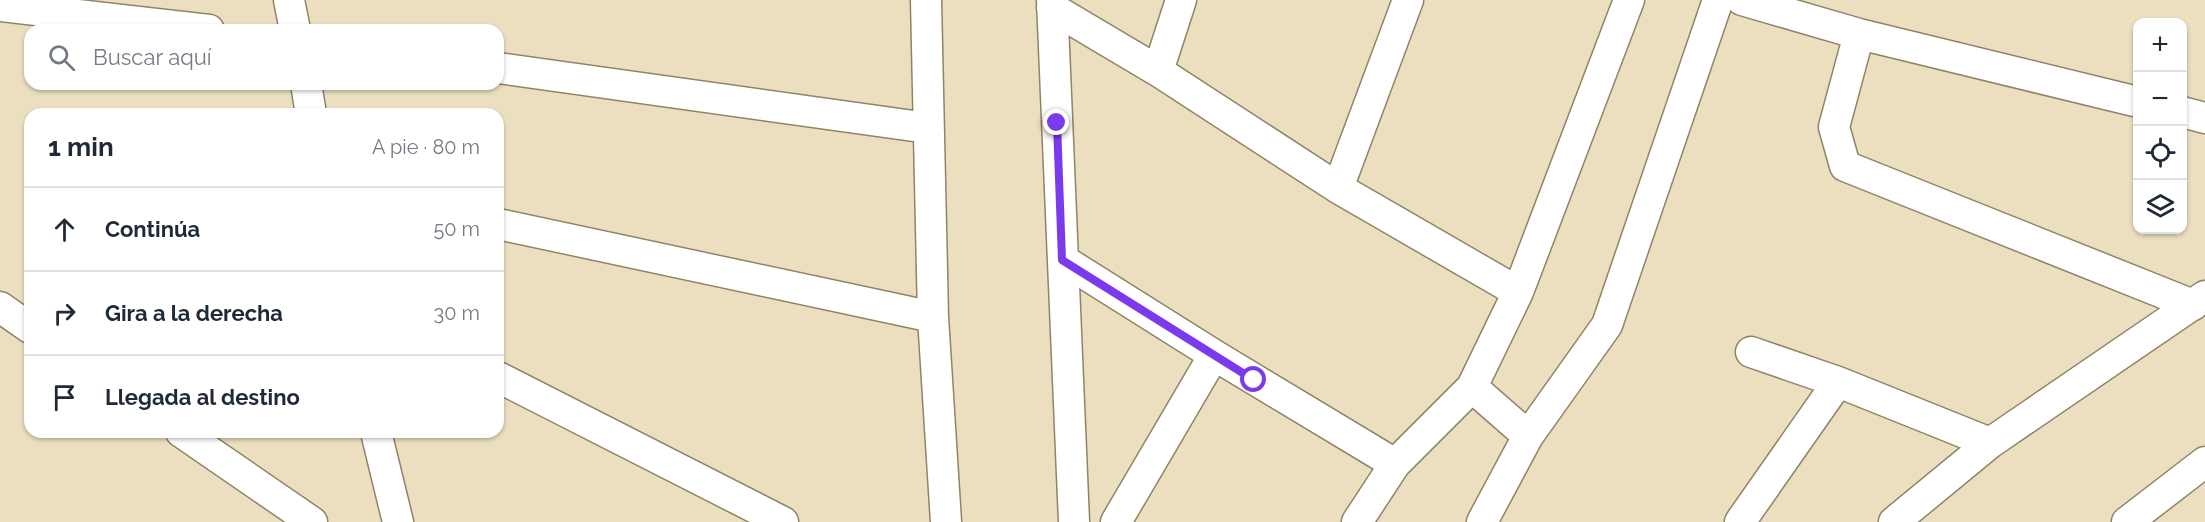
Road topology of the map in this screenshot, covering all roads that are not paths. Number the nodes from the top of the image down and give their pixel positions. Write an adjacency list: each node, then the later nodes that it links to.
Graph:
1 (290, 0): 11 (street)
2 (926, 0): 20 (street)
3 (1182, 0): 14 (street)
4 (1408, 0): 21 (street)
5 (1629, 0): 24 (street)
6 (1718, 0): 34 (street)
7 (1742, 0): 12 (street)
8 (1052, 4): 14 (street); 23 (street)
9 (0, 6): 10 (street)
10 (157, 24)
11 (294, 24)
12 (1859, 34): 16 (street); 25 (street)
13 (504, 69): 20 (street)
14 (1158, 71): 21 (street)
15 (307, 90): 17 (street)
16 (2133, 101)
17 (310, 108)
18 (2187, 113): 19 (street)
19 (2205, 118)
20 (928, 128): 27 (street)
21 (1338, 188): 24 (street)
22 (504, 225): 27 (street)
23 (1062, 260): 30 (street); 40 (street)
24 (1518, 292): 33 (street)
25 (2199, 300): 37 (street)
26 (0, 307): 28 (street)
27 (933, 317): 45 (street)
28 (24, 324)
29 (1751, 352): 32 (street)
30 (1214, 355): 39 (street); 41 (street)
31 (504, 380): 44 (street)
32 (1838, 382): 37 (street); 49 (street)
33 (1472, 387): 34 (street); 39 (street)
34 (1528, 436): 48 (street)
35 (190, 438): 42 (street)
36 (377, 438): 43 (street)
37 (1990, 443): 50 (street)
38 (2205, 462): 51 (street)
39 (1395, 464): 47 (street)
40 (1073, 491): 41 (street); 46 (street)
41 (1117, 519)
42 (309, 522)
43 (398, 522)
44 (783, 522)
45 (946, 522)
46 (1074, 522)
47 (1357, 522)
48 (1482, 522)
49 (1740, 522)
50 (1894, 522)
51 (2127, 522)

